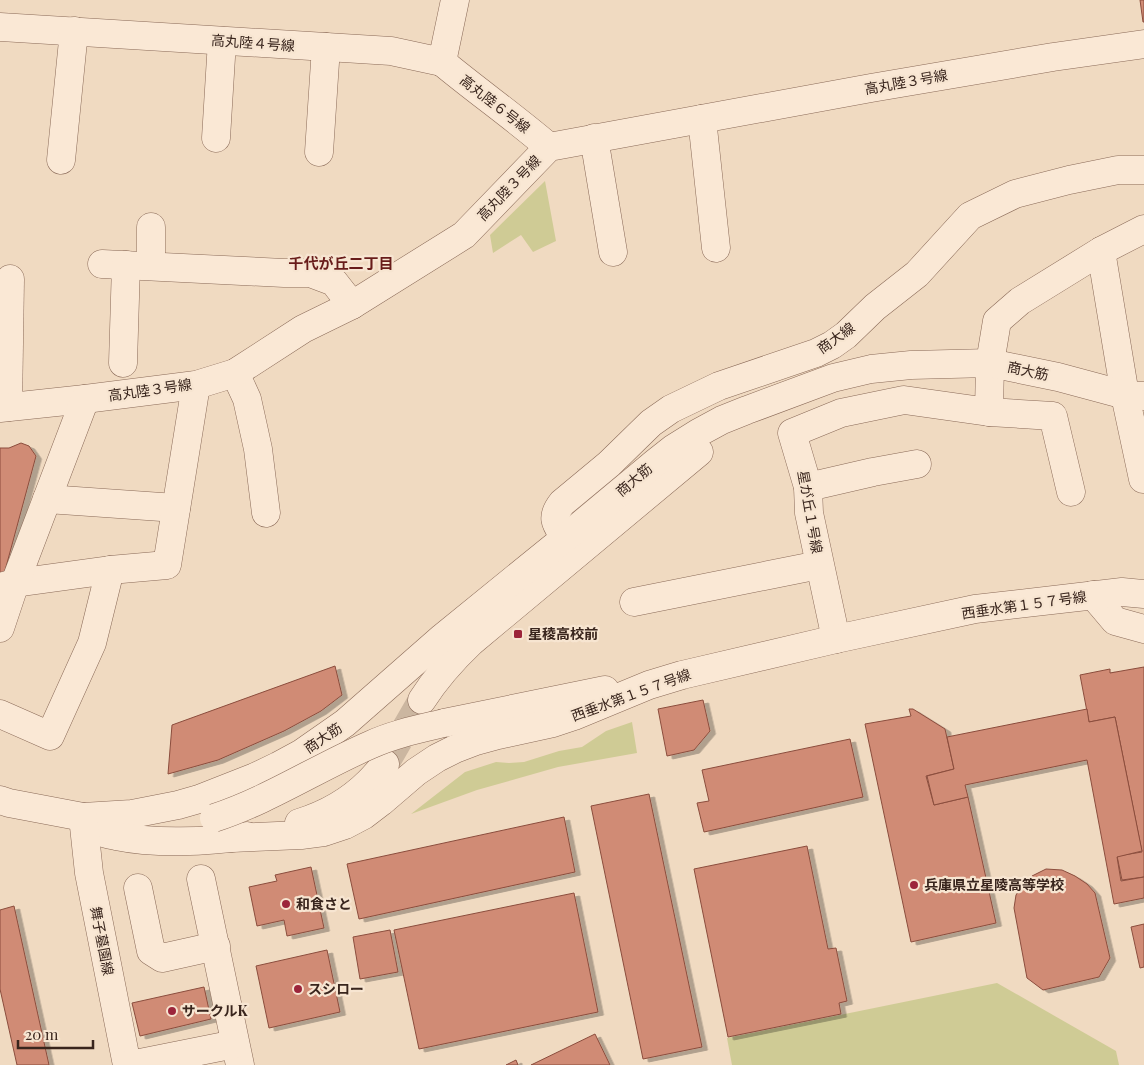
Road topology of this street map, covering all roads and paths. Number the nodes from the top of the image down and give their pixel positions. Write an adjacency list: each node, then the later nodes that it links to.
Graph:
1 (455, 0): 7 (street)
2 (0, 27): 3 (street, 高丸陸４号線)
3 (74, 31): 4 (street, 高丸陸４号線); 13 (street)
4 (222, 40): 6 (street, 高丸陸４号線); 9 (street)
5 (1144, 44): 8 (street, 高丸陸３号線)
6 (326, 47): 7 (street, 高丸陸４号線); 12 (street)
7 (442, 62): 11 (street, 高丸陸６号線)
8 (702, 119): 10 (street, 高丸陸３号線); 17 (street)
9 (216, 138)
10 (594, 138): 11 (street, 高丸陸３号線); 19 (street)
11 (548, 146): 22 (street, 高丸陸３号線)
12 (319, 152)
13 (61, 160)
14 (1144, 170): 39 (street, 商大線)
15 (151, 227): 20 (street)
16 (1144, 229): 18 (street)
17 (716, 248)
18 (1102, 251): 23 (street); 28 (street)
19 (613, 252)
20 (126, 265): 22 (street); 24 (street)
21 (10, 278): 30 (street)
22 (352, 305): 25 (street, 高丸陸３号線)
23 (990, 363): 27 (street, 商大筋); 28 (street, 商大筋); 31 (street)
24 (124, 364)
25 (235, 373): 26 (street, 高丸陸３号線); 38 (street)
26 (196, 385): 29 (street, 高丸陸３号線); 37 (street)
27 (793, 393): 39 (street, 商大筋); 50 (street, 商大筋)
28 (1135, 396): 33 (street)
29 (85, 399): 30 (street, 高丸陸３号線); 36 (street)
30 (4, 407)
31 (989, 412): 34 (street, 星が丘１号線); 35 (street)
32 (917, 464): 34 (street)
33 (1142, 479)
34 (808, 487): 40 (street, 星が丘１号線)
35 (1071, 492)
36 (47, 499): 37 (street); 42 (street)
37 (176, 508): 41 (street)
38 (266, 513)
39 (566, 538): 54 (street, 商大筋)
40 (819, 565): 45 (street); 48 (street, 星が丘１号線)
41 (110, 570): 42 (street); 51 (street)
42 (7, 585): 46 (street)
43 (1144, 594): 44 (street, 西垂水第１５７号線)
44 (1093, 595): 47 (street); 48 (street, 西垂水第１５７号線)
45 (634, 602)
46 (0, 628)
47 (1144, 629)
48 (836, 640): 49 (street, 西垂水第１５７号線)
49 (682, 675): 55 (street, bridge); 55 (street, 西垂水第１５７号線)
50 (422, 700)
51 (0, 714)
52 (385, 764): 55 (street)
53 (0, 800): 54 (street)
54 (96, 817): 55 (street); 60 (street, 舞子墓園線)
55 (222, 828)
56 (201, 879): 58 (street)
57 (138, 888): 58 (street)
58 (216, 946): 59 (street)
59 (237, 1054): 60 (street)
60 (127, 1065)

